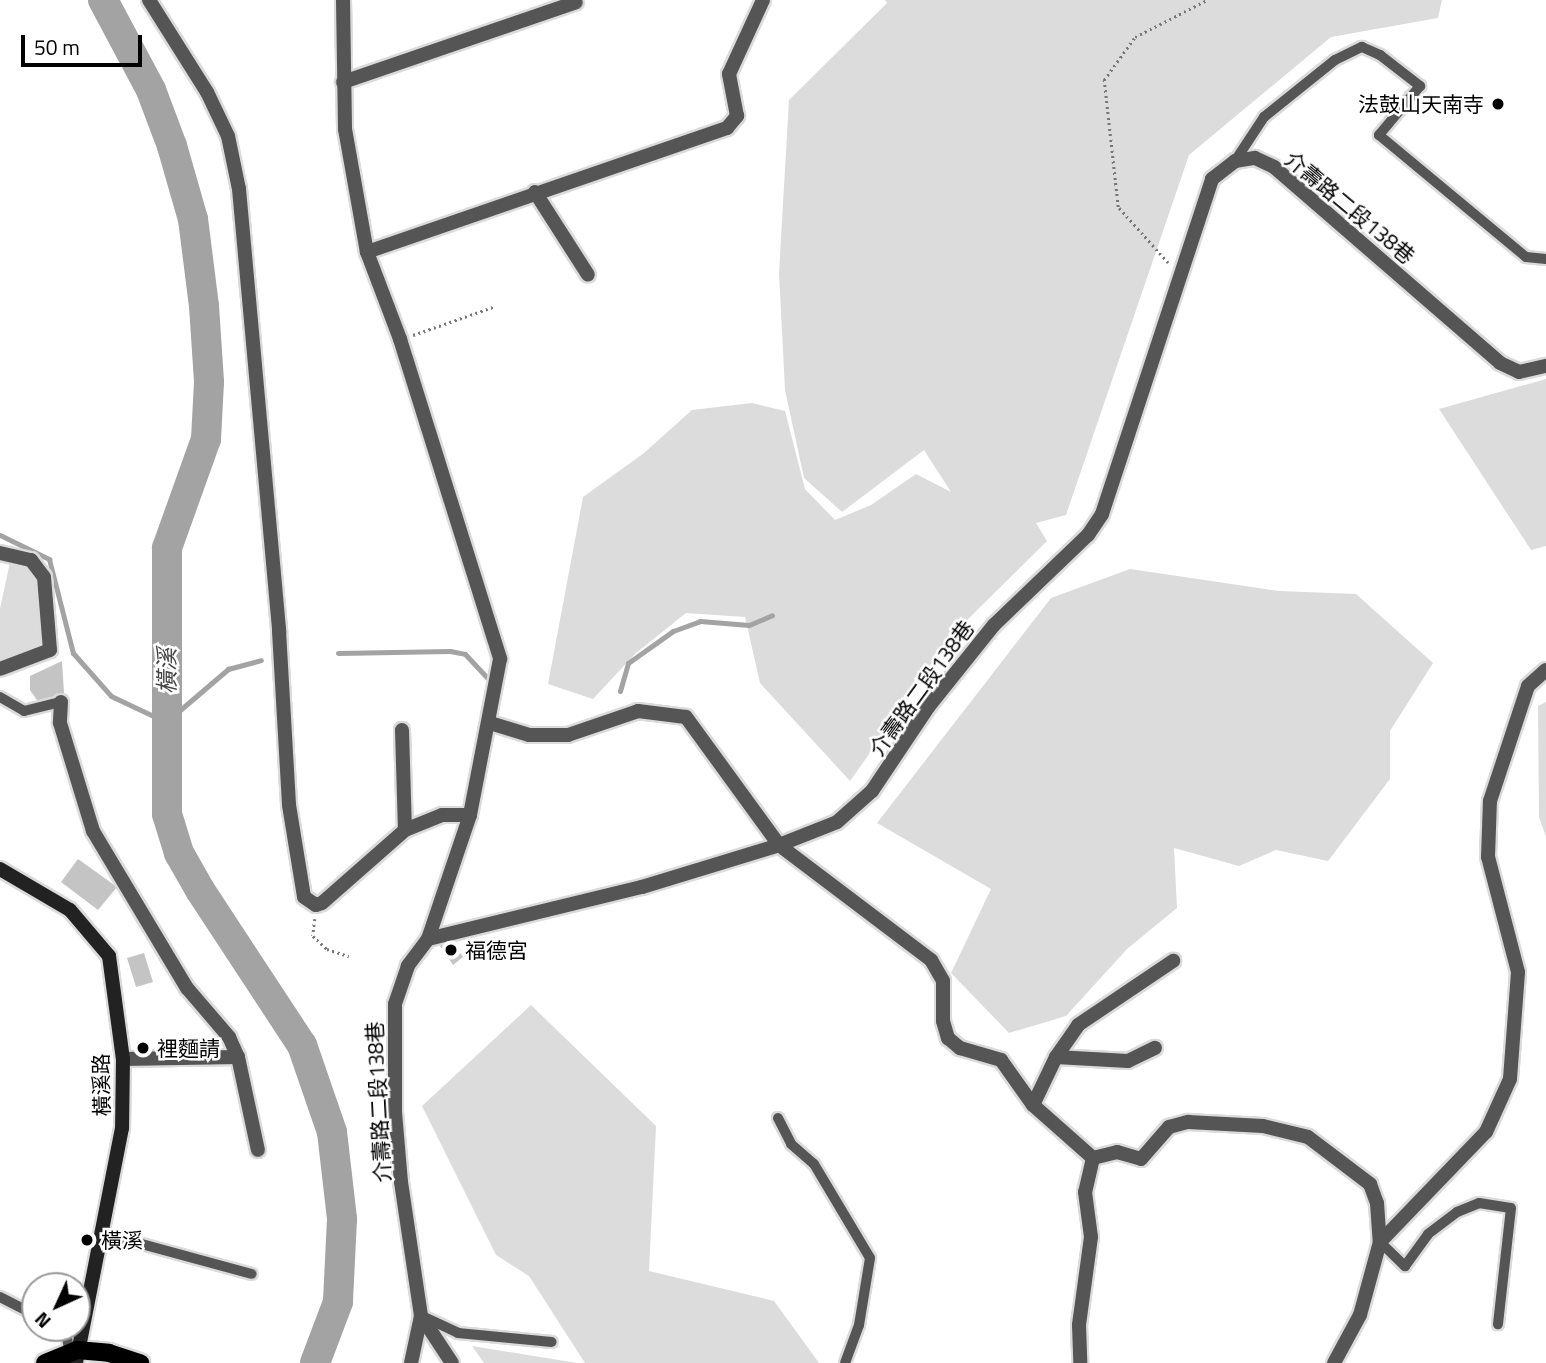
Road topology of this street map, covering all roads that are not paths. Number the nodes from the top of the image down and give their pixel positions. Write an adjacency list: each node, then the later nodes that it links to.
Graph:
1 (149, 0): 20 (street)
2 (343, 0): 5 (street)
3 (763, 0): 7 (street)
4 (576, 2): 5 (street)
5 (342, 82): 8 (street)
6 (1235, 161): 9 (lane); 11 (street, 介壽路二段138巷); 21 (street, 介壽路二段138巷)
7 (535, 192): 8 (street); 10 (street)
8 (367, 252): 17 (street)
9 (1546, 259)
10 (588, 275)
11 (1546, 366)
12 (0, 552): 13 (street)
13 (0, 669)
14 (1546, 670): 34 (street)
15 (0, 697): 16 (lane)
16 (61, 702): 27 (street)
17 (490, 723): 19 (street); 21 (street)
18 (402, 730): 20 (street)
19 (470, 816): 20 (street); 23 (street)
20 (405, 830)
21 (779, 845): 23 (street, 介壽路二段138巷); 29 (street)
22 (0, 869): 28 (main road, 橫溪路)
23 (428, 939): 38 (street, 介壽路二段138巷)
24 (1173, 961): 26 (street)
25 (1155, 1048): 26 (street)
26 (1056, 1056): 29 (street)
27 (238, 1057): 28 (street); 31 (street)
28 (123, 1059): 33 (main road, 橫溪路)
29 (1033, 1105): 32 (street)
30 (778, 1118): 46 (lane)
31 (258, 1150)
32 (1093, 1158): 34 (street); 47 (street)
33 (101, 1233): 35 (lane); 41 (main road, 橫溪路)
34 (1380, 1242): 39 (lane); 48 (street)
35 (252, 1274)
36 (0, 1297): 37 (lane)
37 (21, 1308)
38 (421, 1316): 40 (lane); 44 (street, 介壽路二段138巷); 45 (street)
39 (1498, 1324)
40 (552, 1342)
41 (74, 1357): 42 (main road); 43 (main road)
42 (45, 1363)
43 (140, 1363)
44 (411, 1363)
45 (452, 1363)
46 (845, 1363)
47 (1080, 1363)
48 (1334, 1363)

